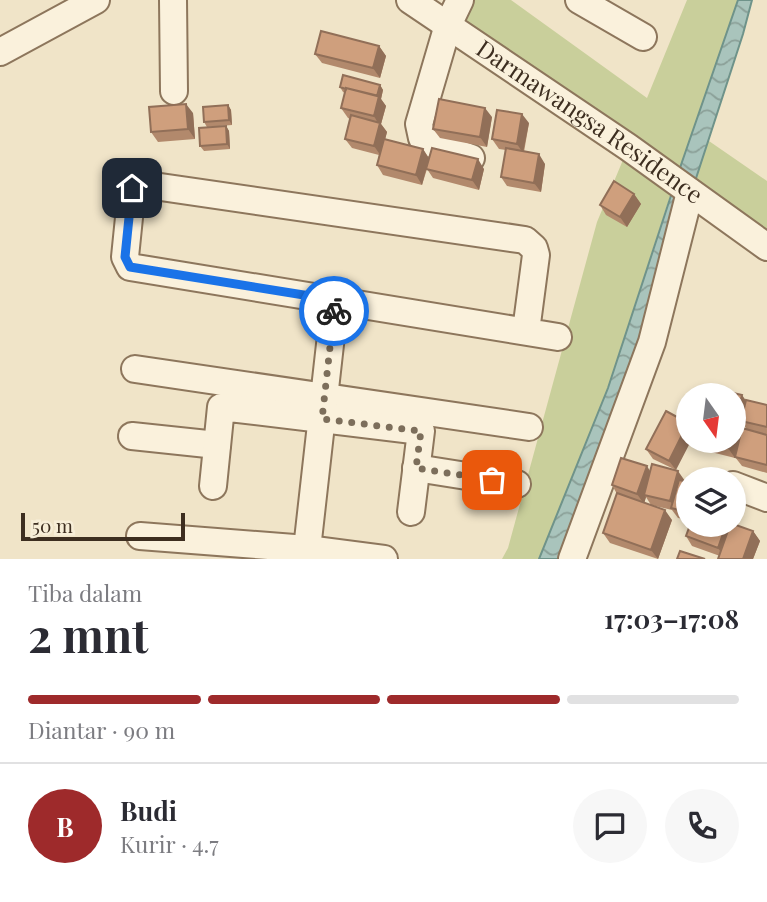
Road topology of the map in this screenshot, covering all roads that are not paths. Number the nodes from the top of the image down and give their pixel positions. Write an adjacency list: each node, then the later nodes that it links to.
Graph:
1 (96, 0): 8 (street)
2 (173, 0): 9 (street)
3 (411, 0): 6 (street, Darmawangsa Residence)
4 (460, 0): 6 (street)
5 (579, 0): 7 (street)
6 (448, 25): 10 (street); 11 (street, Darmawangsa Residence)
7 (643, 37)
8 (0, 52)
9 (174, 91)
10 (471, 158)
11 (690, 192): 12 (street, Darmawangsa Residence); 30 (street)
12 (767, 247)
13 (335, 300): 14 (street); 14 (street); 17 (street)
14 (526, 331): 15 (street)
15 (558, 337)
16 (135, 369): 17 (street)
17 (323, 408): 18 (street); 20 (street); 21 (street); 28 (street)
18 (529, 427)
19 (132, 436): 20 (street)
20 (217, 445): 23 (street)
21 (416, 468): 22 (street); 26 (street)
22 (517, 484)
23 (213, 486)
24 (746, 490): 25 (street)
25 (767, 498)
26 (411, 512)
27 (140, 536): 28 (street)
28 (307, 549): 29 (street)
29 (384, 559)
30 (572, 559)

